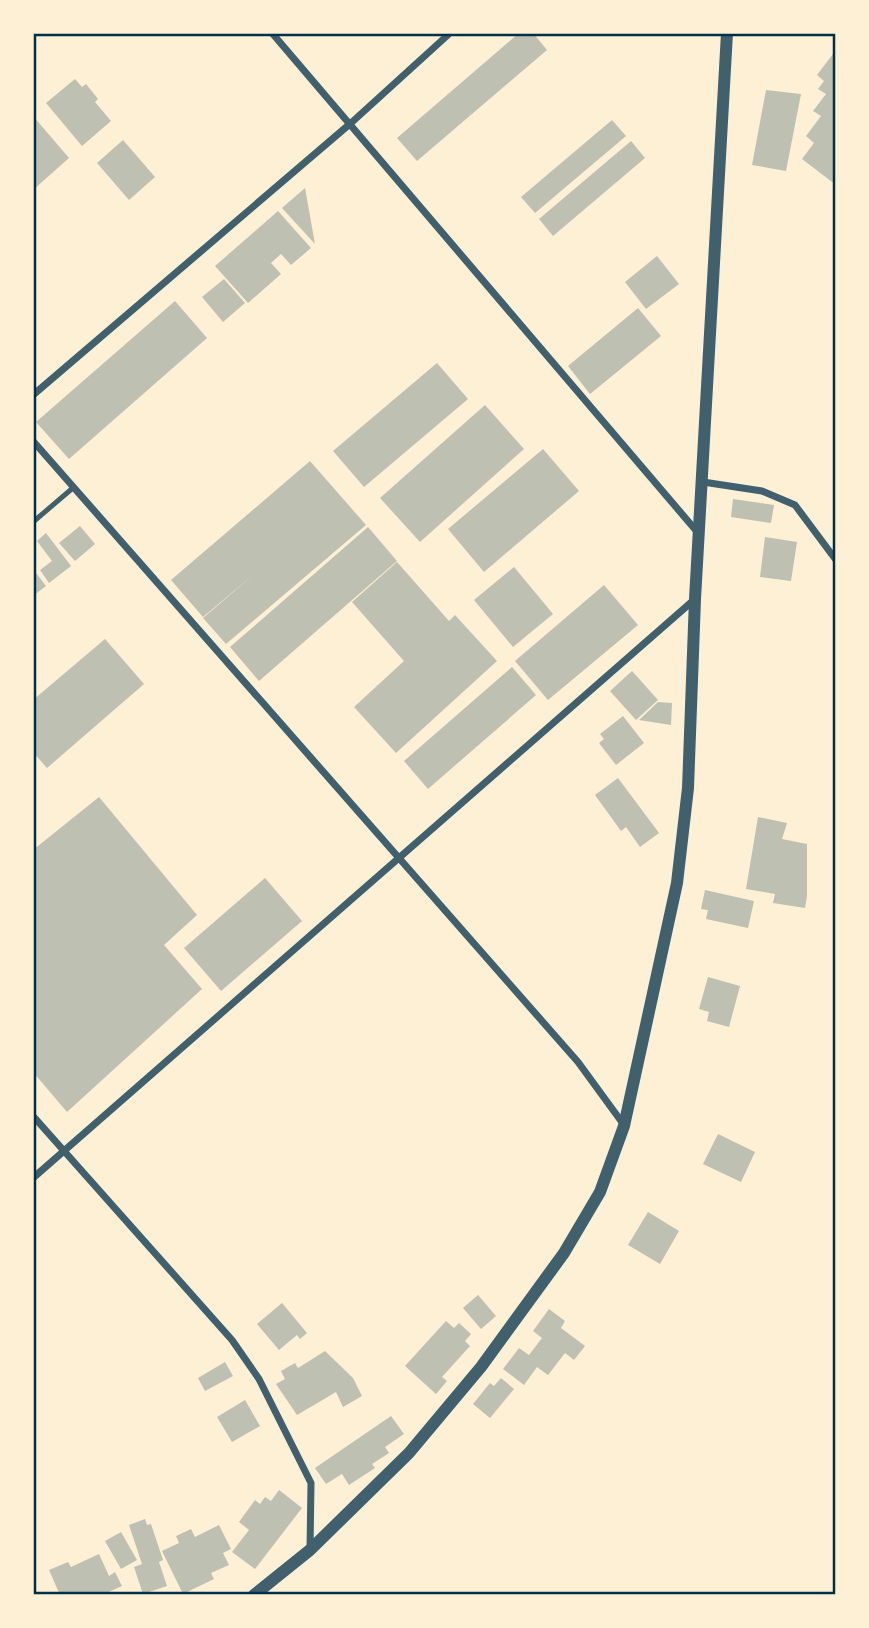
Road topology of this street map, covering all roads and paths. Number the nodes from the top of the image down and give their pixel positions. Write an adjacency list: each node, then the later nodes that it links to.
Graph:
1 (272, 33): 4 (street)
2 (450, 33): 4 (street)
3 (727, 33): 7 (street)
4 (351, 123): 5 (street); 10 (street)
5 (33, 395)
6 (33, 441): 8 (street)
7 (702, 482): 10 (street); 11 (street)
8 (74, 487): 9 (lane); 13 (street)
9 (33, 522)
10 (700, 535): 12 (street)
11 (836, 560)
12 (695, 599): 13 (street); 15 (street)
13 (398, 859): 15 (street); 16 (street)
14 (33, 1116): 16 (street)
15 (624, 1126): 18 (street)
16 (64, 1151): 17 (street); 18 (street)
17 (33, 1178)
18 (310, 1550): 19 (street)
19 (254, 1595)

